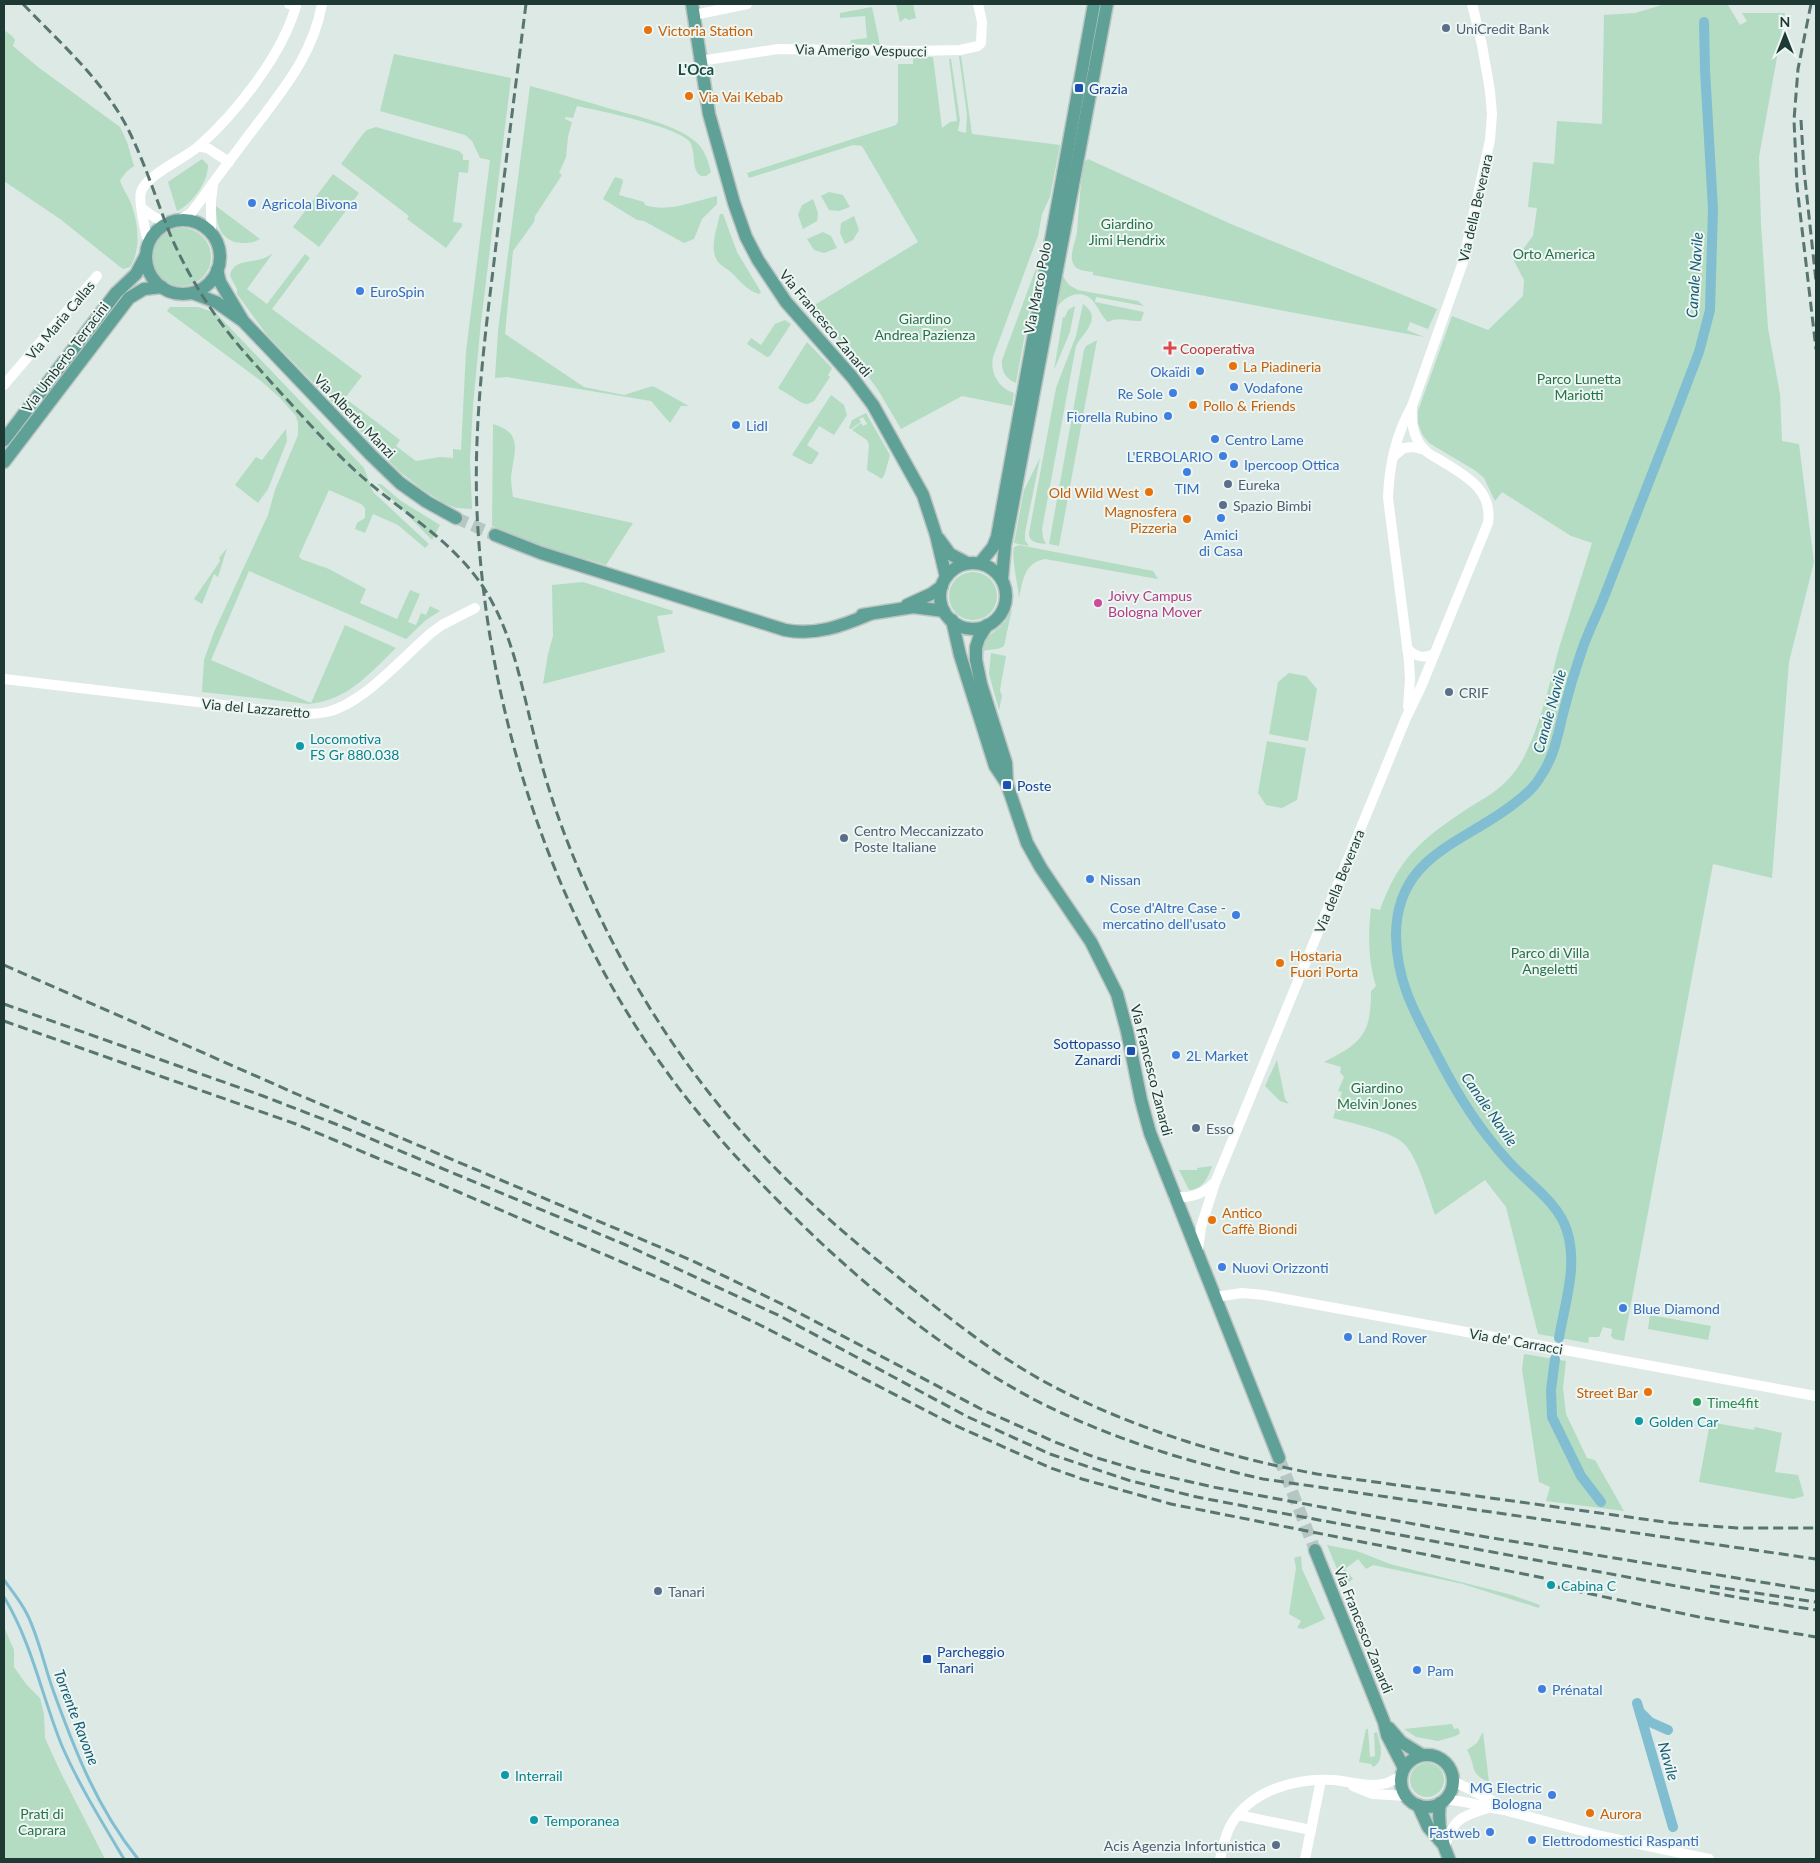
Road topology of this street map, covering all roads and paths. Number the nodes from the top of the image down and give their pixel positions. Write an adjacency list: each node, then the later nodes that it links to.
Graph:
1 (290, 4): 10 (street)
2 (322, 4): 11 (street)
3 (747, 4): 8 (street)
4 (978, 4): 9 (street, Via Amerigo Vespucci)
5 (1094, 4): 32 (main road, Via Marco Polo)
6 (1107, 4): 33 (main road, Via Marco Polo)
7 (1472, 4): 23 (street, Via della Beverara)
8 (693, 10): 9 (main road, Via Francesco Zanardi)
9 (700, 61): 30 (main road, Via Francesco Zanardi)
10 (199, 146): 11 (street); 13 (street)
11 (228, 162): 12 (street)
12 (214, 182): 14 (street); 15 (street)
13 (143, 209): 14 (street); 16 (street)
14 (174, 222): 15 (main road); 16 (main road)
15 (211, 233): 17 (main road)
16 (147, 250): 19 (main road); 24 (main road, Via Umberto Terracini)
17 (217, 270): 20 (main road); 21 (main road, Via Alberto Manzi)
18 (97, 276): 22 (street, Via Maria Callas)
19 (162, 287): 20 (main road); 27 (main road, Via Umberto Terracini)
20 (192, 293): 21 (main road, Via Alberto Manzi)
21 (243, 321): 28 (main road, Via Alberto Manzi)
22 (4, 386)
23 (1412, 406): 25 (street, Via della Beverara); 26 (street, Via della Beverara)
24 (4, 440)
25 (1425, 450): 26 (street); 40 (street, Via della Beverara)
26 (1393, 457): 39 (street, Via della Beverara)
27 (4, 462)
28 (456, 518)
29 (495, 535): 36 (main road)
30 (936, 535): 31 (main road, Via Francesco Zanardi); 34 (main road, Via Francesco Zanardi)
31 (967, 564): 32 (main road); 34 (main road)
32 (980, 564): 33 (main road)
33 (1002, 579): 38 (main road)
34 (944, 582): 36 (main road); 37 (main road)
35 (475, 608): 41 (street, Via del Lazzaretto)
36 (903, 608): 37 (main road)
37 (948, 616): 38 (main road); 43 (main road, Via Francesco Zanardi)
38 (987, 625): 43 (main road, Via Francesco Zanardi)
39 (1407, 648): 40 (street); 42 (street, Via della Beverara)
40 (1434, 654): 42 (street, Via della Beverara)
41 (4, 679)
42 (1406, 718): 44 (street, Via della Beverara)
43 (1007, 784): 45 (main road, Via Francesco Zanardi)
44 (1215, 1182): 45 (street); 46 (street, Via della Beverara)
45 (1174, 1197): 46 (main road, Via Francesco Zanardi)
46 (1197, 1254): 47 (main road, Via Francesco Zanardi)
47 (1215, 1297): 48 (street, Via de' Carracci); 49 (main road, Via Francesco Zanardi)
48 (1816, 1396)
49 (1279, 1458)
50 (1316, 1550): 51 (main road, Via Francesco Zanardi)
51 (1384, 1722): 52 (main road, Via Francesco Zanardi); 53 (main road, Via Francesco Zanardi)
52 (1422, 1755): 53 (main road); 56 (main road)
53 (1403, 1772): 55 (street); 57 (main road)
54 (1321, 1780): 55 (street); 62 (street); 63 (street)
55 (1343, 1781): 57 (street)
56 (1453, 1781): 58 (main road); 61 (street)
57 (1406, 1796): 59 (main road)
58 (1442, 1802): 59 (main road); 60 (street); 64 (main road)
59 (1418, 1805): 64 (main road)
60 (1488, 1808): 61 (street); 64 (street)
61 (1504, 1810): 67 (street)
62 (1238, 1815): 63 (street); 65 (street)
63 (1311, 1830): 66 (street)
64 (1445, 1850)
65 (1220, 1859)
66 (1305, 1859)
67 (1709, 1859)

